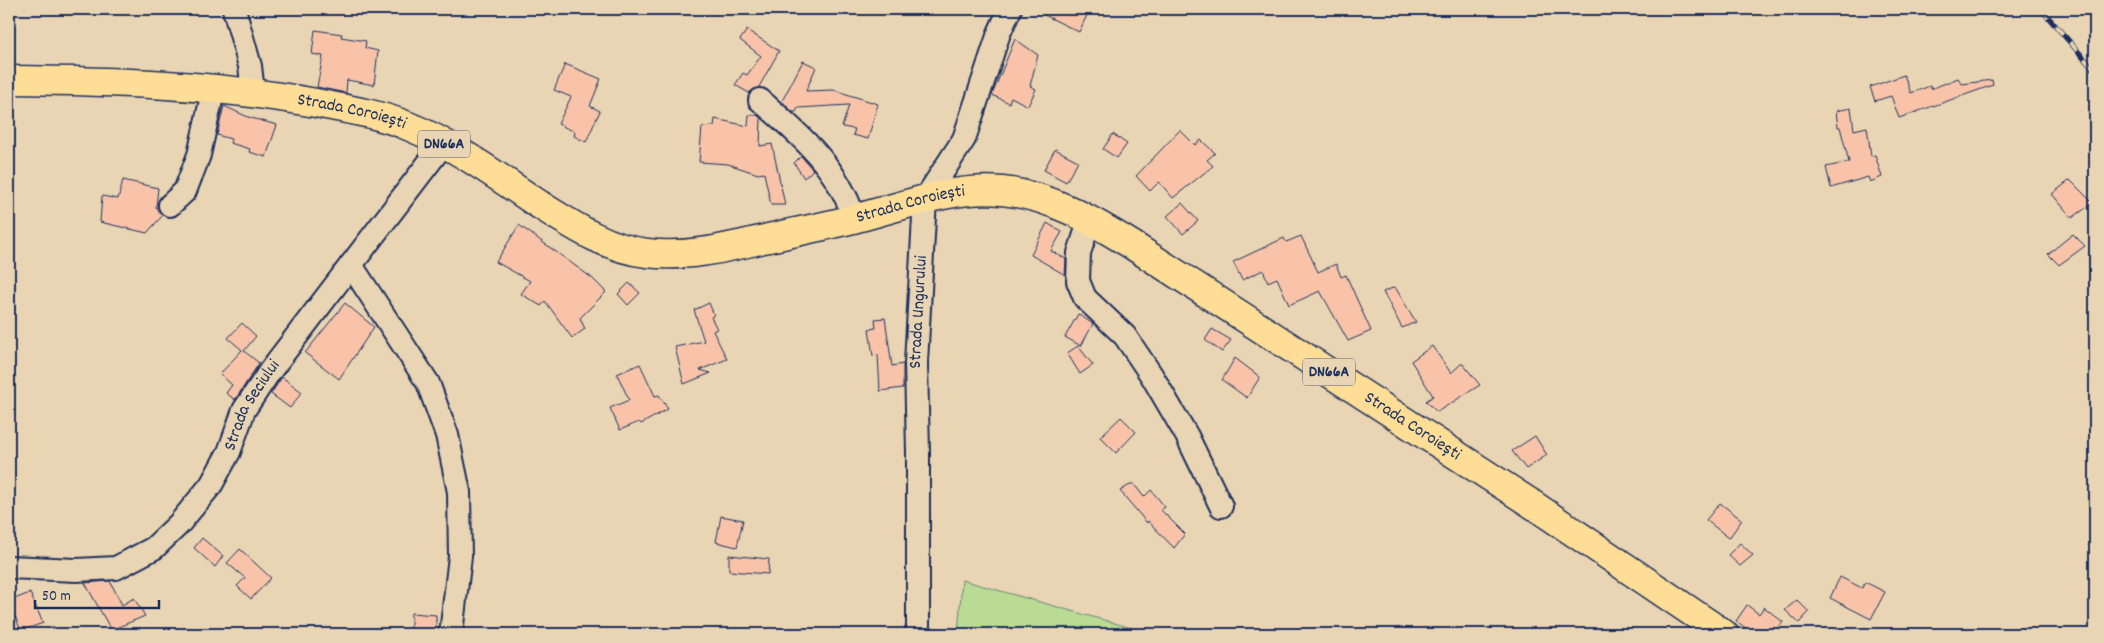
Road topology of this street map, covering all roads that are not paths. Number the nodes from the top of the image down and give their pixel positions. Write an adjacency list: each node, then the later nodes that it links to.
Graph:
1 (234, 9): 5 (street)
2 (1010, 9): 8 (street, Strada Ungurului)
3 (9, 80): 4 (main road, Strada Coroiești / DN66A)
4 (214, 87): 5 (main road, Strada Coroiești / DN66A); 9 (street)
5 (253, 92): 7 (main road, Strada Coroiești / DN66A)
6 (760, 100): 10 (street)
7 (444, 144): 10 (main road, Strada Coroiești / DN66A); 12 (street, Strada Seciului)
8 (916, 202): 10 (main road, Strada Coroiești / DN66A); 11 (main road, Strada Coroiești / DN66A); 16 (street, Strada Ungurului)
9 (170, 205)
10 (854, 218)
11 (1090, 219): 13 (street); 17 (main road, Strada Coroiești / DN66A)
12 (351, 265): 14 (street, Strada Seciului); 15 (street)
13 (1221, 506)
14 (9, 567)
15 (451, 634)
16 (918, 634)
17 (1724, 634)

